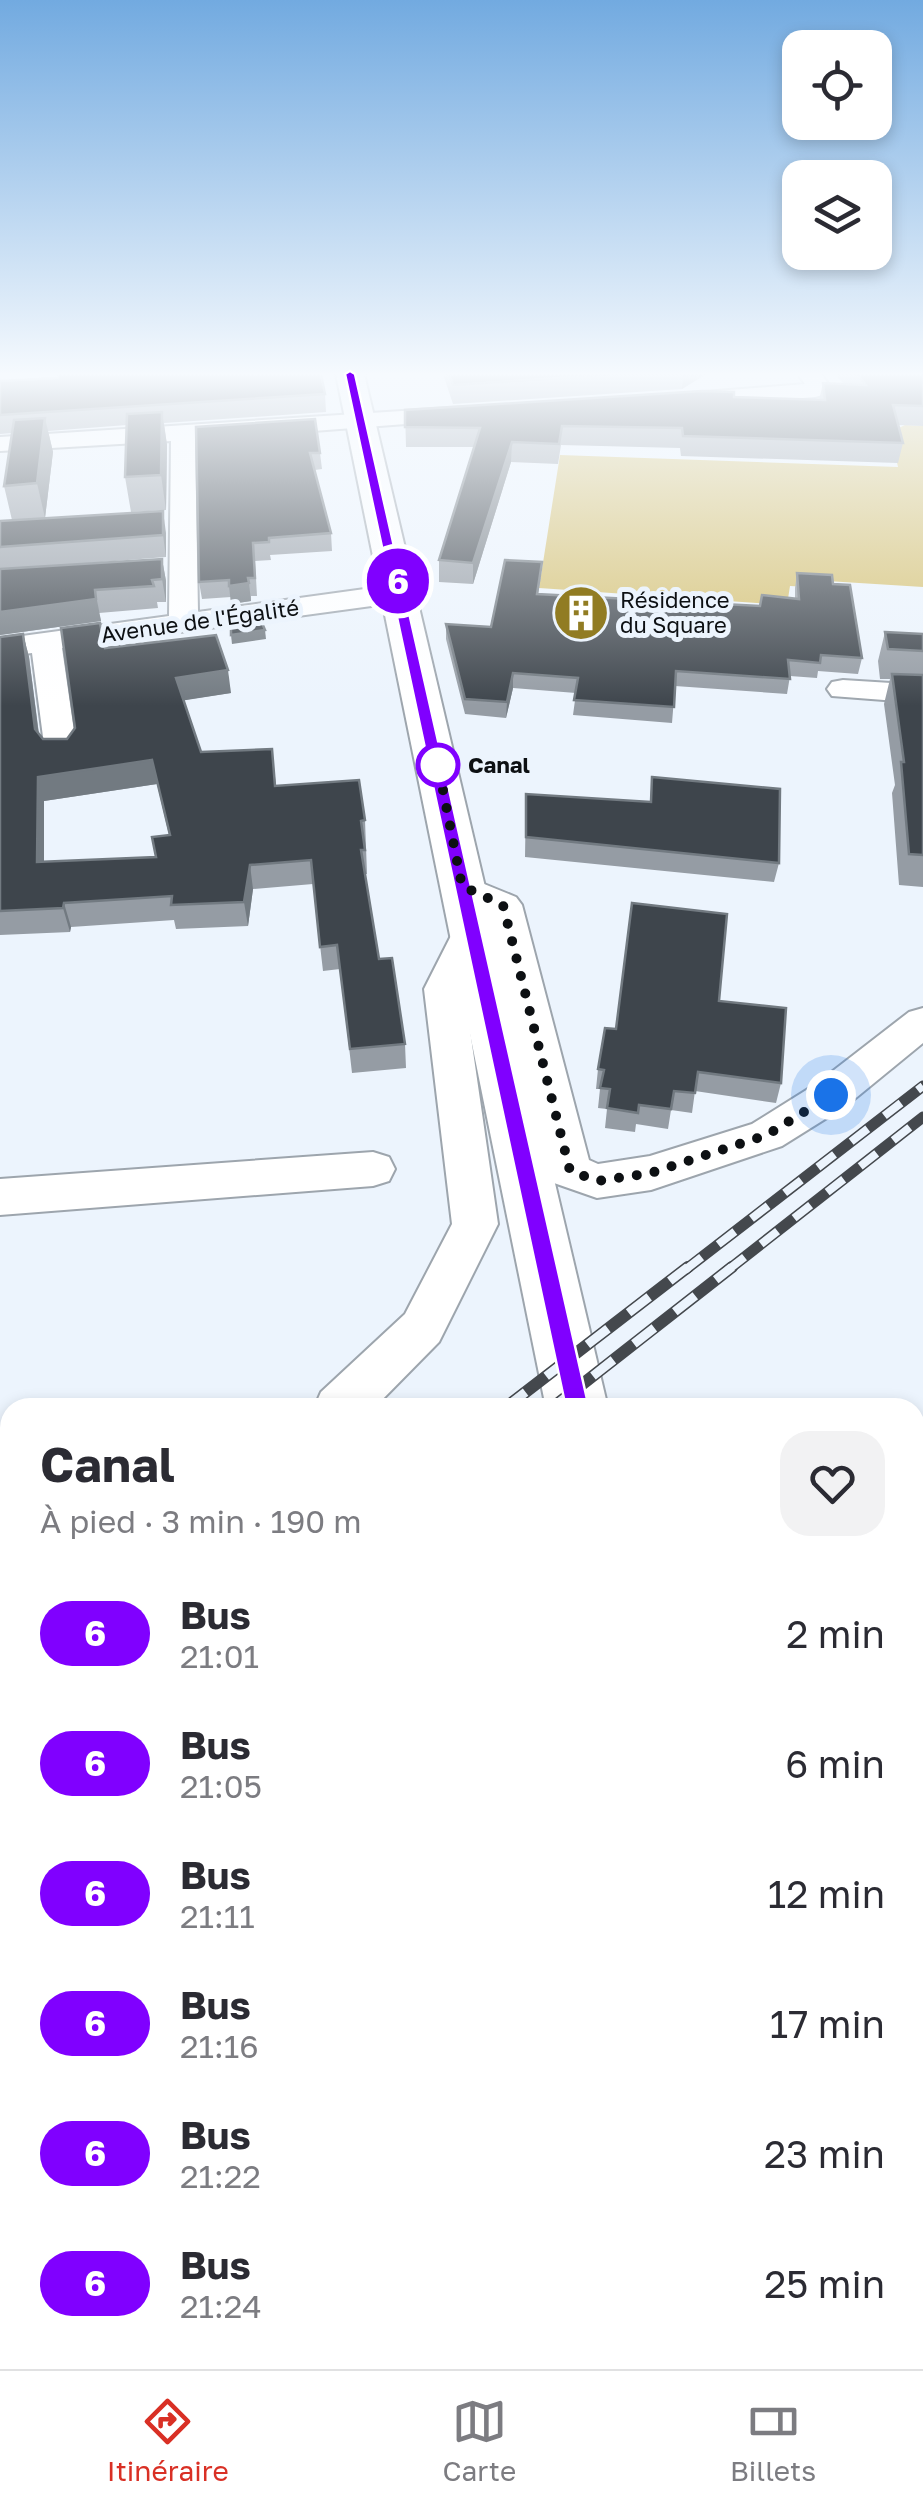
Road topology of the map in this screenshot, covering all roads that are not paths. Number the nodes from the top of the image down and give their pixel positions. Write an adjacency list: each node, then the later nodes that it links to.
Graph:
1 (184, 485): 3 (street)
2 (376, 485): 7 (main road)
3 (184, 520): 4 (street); 5 (street)
4 (148, 523)
5 (184, 568): 6 (street); 8 (street)
6 (148, 570)
7 (401, 593): 8 (street, Avenue de l'Égalité); 14 (main road)
8 (184, 623): 9 (street, Avenue de l'Égalité)
9 (46, 642): 10 (street, Avenue de l'Égalité); 13 (street)
10 (0, 648)
11 (843, 689): 12 (street)
12 (923, 694)
13 (61, 752)
14 (467, 908): 15 (street); 18 (street); 19 (main road)
15 (923, 1022)
16 (373, 1168): 17 (street)
17 (0, 1197)
18 (349, 1398)
19 (576, 1398)

